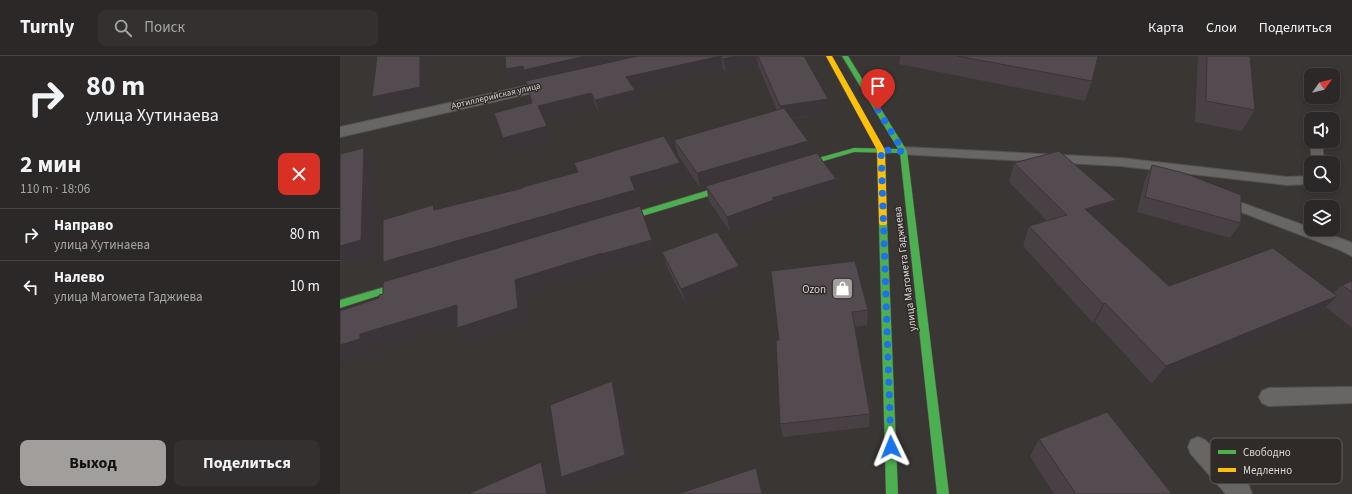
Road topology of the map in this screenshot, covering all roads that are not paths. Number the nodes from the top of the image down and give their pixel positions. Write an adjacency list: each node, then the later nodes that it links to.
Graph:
1 (829, 56): 5 (main road, улица Магомета Гаджиева)
2 (845, 56): 6 (main road, улица Магомета Гаджиева)
3 (574, 79): 4 (street, Артиллерийская улица)
4 (340, 132)
5 (881, 150): 6 (main road); 8 (main road); 22 (main road, улица Магомета Гаджиева)
6 (903, 151): 7 (lane); 23 (main road, улица Магомета Гаджиева)
7 (1121, 162): 9 (lane); 10 (lane)
8 (786, 170)
9 (1174, 181)
10 (1304, 181)
11 (740, 184): 13 (main road)
12 (1211, 196): 14 (lane)
13 (604, 225)
14 (1352, 251)
15 (423, 279): 16 (main road)
16 (340, 304)
17 (1352, 395): 18 (lane)
18 (1269, 397)
19 (1198, 447): 20 (lane)
20 (1210, 460)
21 (1232, 484): 24 (lane)
22 (892, 494)
23 (943, 494)
24 (1241, 494)

